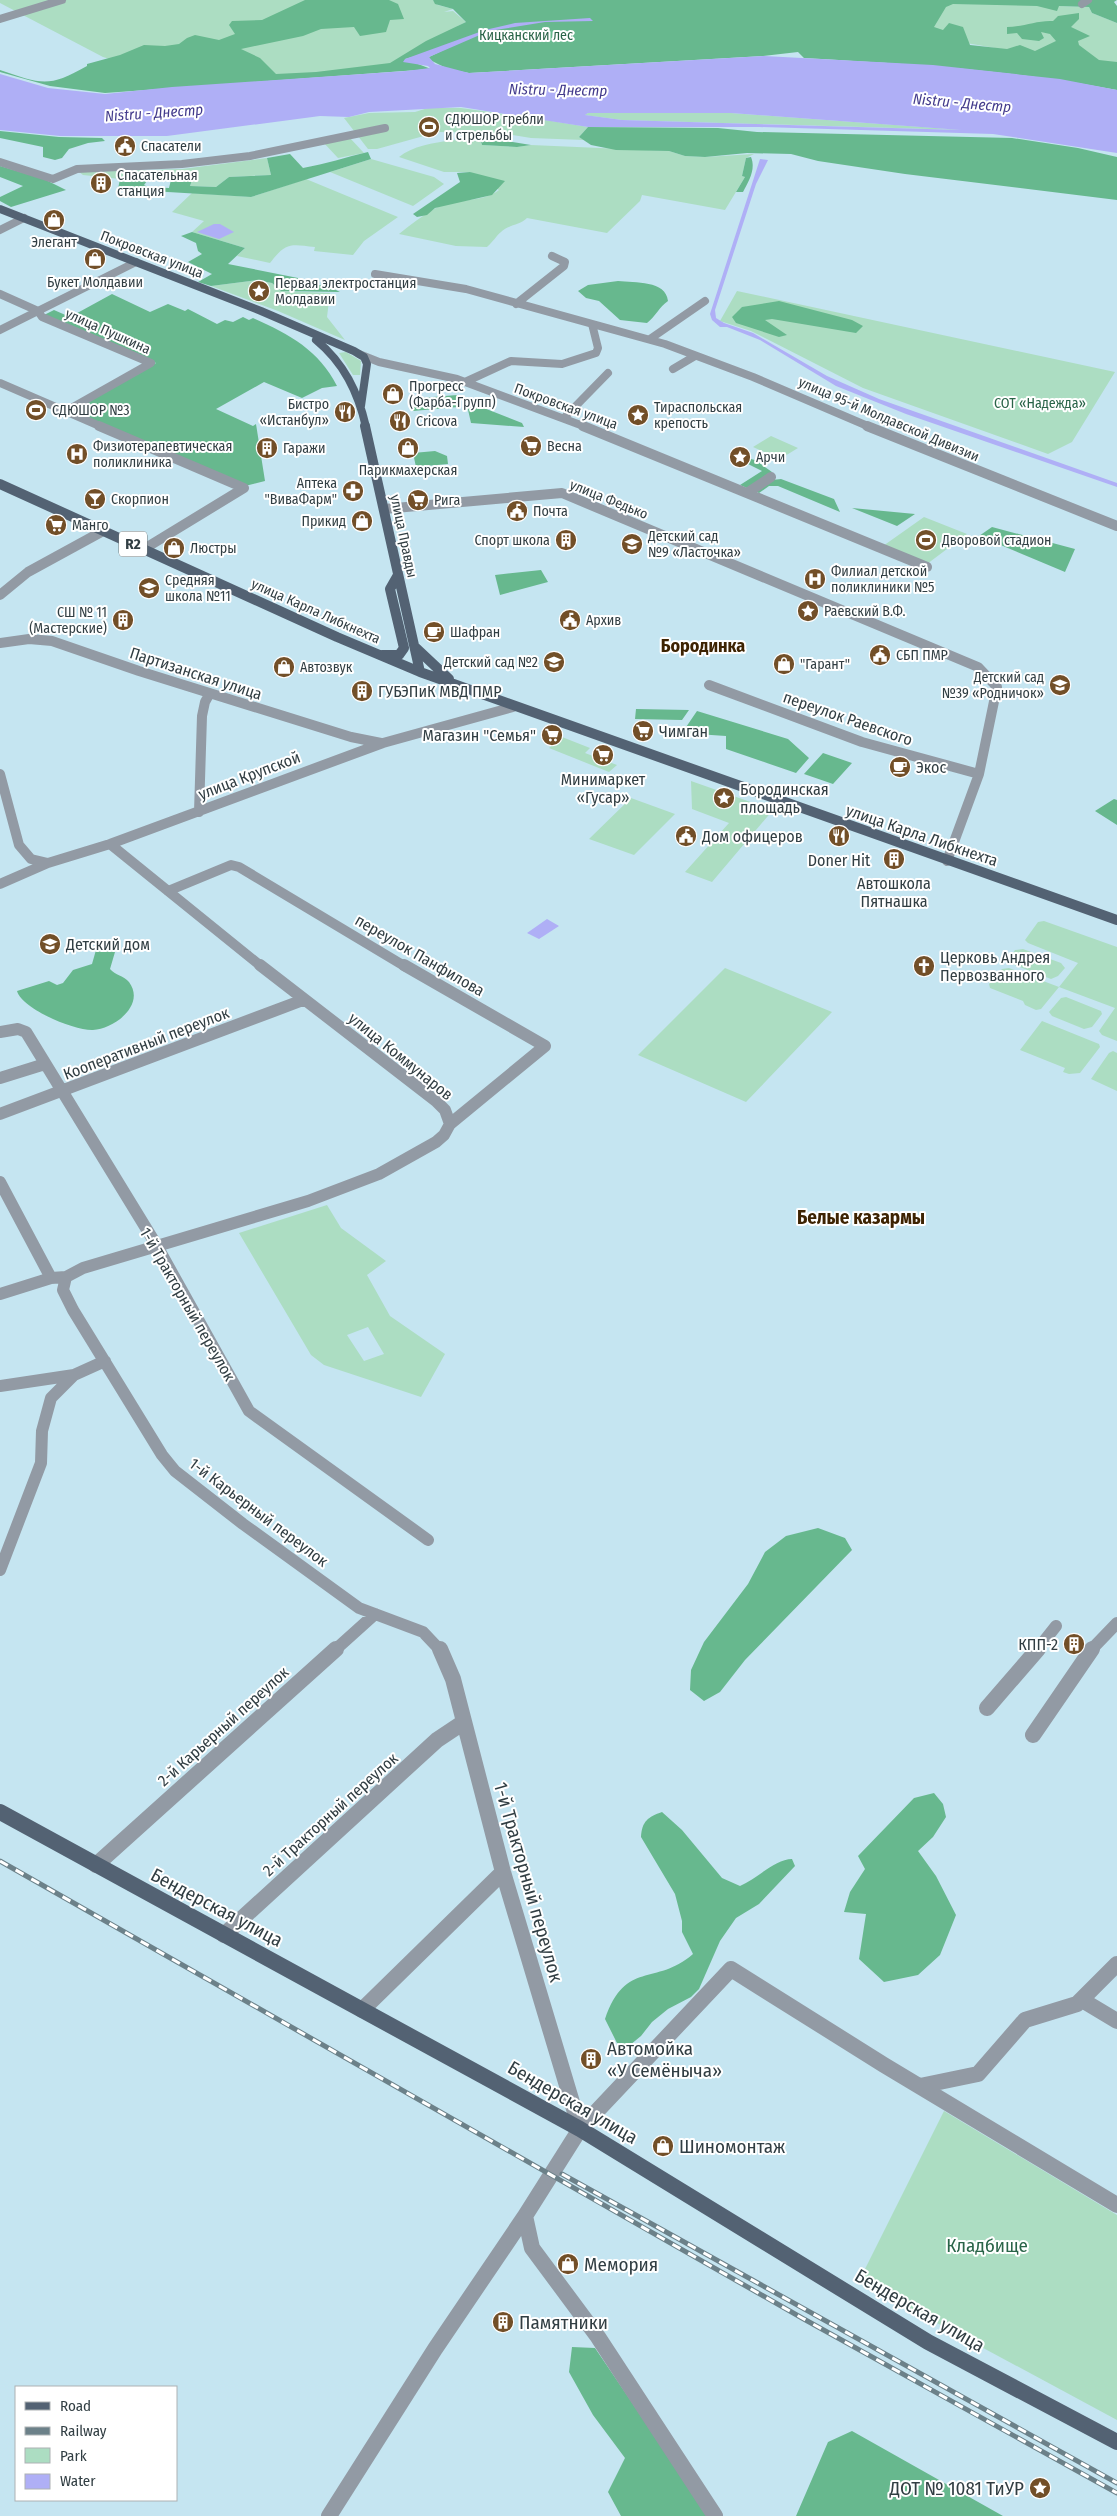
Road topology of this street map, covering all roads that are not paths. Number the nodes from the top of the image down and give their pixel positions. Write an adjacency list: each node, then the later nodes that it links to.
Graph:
1 (62, 0): 2 (street)
2 (0, 19)
3 (385, 128): 4 (street)
4 (0, 162)
5 (0, 209): 6 (main road, Покровская улица)
6 (24, 218): 7 (street); 9 (main road, Покровская улица)
7 (0, 230)
8 (552, 256): 13 (street)
9 (136, 262): 14 (street); 16 (main road, Покровская улица)
10 (375, 274): 13 (street, улица 95-й Молдавской Дивизии)
11 (0, 294): 14 (street, улица Пушкина)
12 (706, 301): 18 (street)
13 (516, 304): 15 (street, улица 95-й Молдавской Дивизии)
14 (38, 311): 17 (street); 31 (street, улица Пушкина)
15 (592, 324): 18 (street, улица 95-й Молдавской Дивизии); 29 (street)
16 (294, 325): 19 (main road, Покровская улица); 20 (main road, Покровская улица)
17 (0, 330)
18 (650, 340): 22 (street, улица 95-й Молдавской Дивизии)
19 (348, 348): 20 (main road); 21 (main road, Покровская улица)
20 (334, 353): 27 (main road, улица Правды)
21 (359, 354): 23 (street, Покровская улица); 25 (main road)
22 (694, 356): 24 (street); 37 (street, улица 95-й Молдавской Дивизии)
23 (378, 363): 25 (street, Покровская улица); 29 (street, Покровская улица)
24 (673, 369)
25 (367, 372): 27 (main road); 30 (main road, улица Правды)
26 (608, 373): 32 (street)
27 (350, 377): 30 (main road, улица Правды)
28 (0, 382): 31 (street)
29 (465, 382): 32 (street, Покровская улица)
30 (361, 406): 36 (main road, улица Правды)
31 (66, 411): 39 (street)
32 (564, 418): 35 (street, Покровская улица)
33 (771, 477): 35 (street)
34 (0, 484): 38 (main road, улица Карла Либкнехта / R2)
35 (743, 491): 40 (street, Покровская улица)
36 (384, 510): 41 (main road, улица Правды); 53 (street, улица Федько)
37 (1117, 526)
38 (103, 531): 39 (main road, улица Карла Либкнехта / R2); 42 (street)
39 (144, 550): 45 (main road, улица Карла Либкнехта / R2)
40 (927, 567)
41 (398, 575): 44 (main road, улица Правды); 45 (main road)
42 (0, 595)
43 (0, 643): 49 (street, Партизанская улица)
44 (414, 647): 46 (main road, улица Правды); 48 (main road)
45 (377, 655): 46 (main road, улица Карла Либкнехта / R2)
46 (420, 672): 48 (main road, улица Карла Либкнехта / R2)
47 (709, 685): 53 (street, переулок Раевского)
48 (459, 687): 50 (main road, улица Карла Либкнехта / R2)
49 (210, 693): 51 (street, Партизанская улица); 54 (street)
50 (513, 707): 51 (street, улица Крупской); 56 (main road, улица Карла Либкнехта / R2)
51 (383, 743): 54 (street, улица Крупской)
52 (0, 774): 57 (street)
53 (979, 774): 56 (street)
54 (199, 812): 55 (street, улица Крупской)
55 (110, 844): 57 (street, улица Крупской); 59 (street, улица Коммунаров)
56 (947, 861): 60 (main road, улица Карла Либкнехта / R2)
57 (48, 863): 58 (street, улица Крупской)
58 (0, 884)
59 (168, 891): 61 (street, улица Коммунаров); 67 (street, переулок Панфилова)
60 (1117, 920)
61 (303, 1000): 65 (street, Кооперативный переулок); 67 (street, улица Коммунаров)
62 (0, 1032): 63 (street, 1-й Тракторный переулок)
63 (45, 1064): 64 (street); 65 (street, 1-й Тракторный переулок)
64 (0, 1078)
65 (63, 1092): 66 (street, Кооперативный переулок); 69 (street, 1-й Тракторный переулок)
66 (0, 1114)
67 (450, 1124): 69 (street, улица Коммунаров)
68 (0, 1182): 71 (street)
69 (156, 1246): 70 (street, улица Коммунаров); 76 (street, 1-й Тракторный переулок)
70 (66, 1277): 71 (street, улица Коммунаров); 73 (street, 1-й Карьерный переулок)
71 (51, 1278): 72 (street, улица Коммунаров)
72 (0, 1294)
73 (105, 1361): 74 (street); 78 (street, 1-й Карьерный переулок)
74 (74, 1375): 75 (street); 77 (street)
75 (0, 1386)
76 (428, 1540)
77 (0, 1570)
78 (375, 1614): 81 (street, 1-й Карьерный переулок); 86 (street, 2-й Карьерный переулок)
79 (1117, 1623): 84 (street)
80 (1056, 1626): 82 (street)
81 (439, 1647): 83 (street, 1-й Тракторный переулок)
82 (987, 1708)
83 (464, 1722): 87 (street, 1-й Тракторный переулок); 88 (street, 2-й Тракторный переулок)
84 (1033, 1735)
85 (0, 1812): 86 (main road, Бендерская улица)
86 (96, 1865): 88 (main road, Бендерская улица)
87 (503, 1872): 91 (street); 94 (street, 1-й Тракторный переулок)
88 (224, 1935): 91 (main road, Бендерская улица)
89 (1117, 1964): 90 (street)
90 (1082, 2000): 92 (street); 93 (street)
91 (362, 2010): 94 (main road, Бендерская улица)
92 (1117, 2021)
93 (920, 2086): 94 (street); 95 (street)
94 (580, 2129): 96 (street); 97 (main road, Бендерская улица)
95 (1117, 2206)
96 (525, 2216): 98 (street); 99 (street)
97 (1117, 2442)
98 (329, 2516)
99 (715, 2516)

